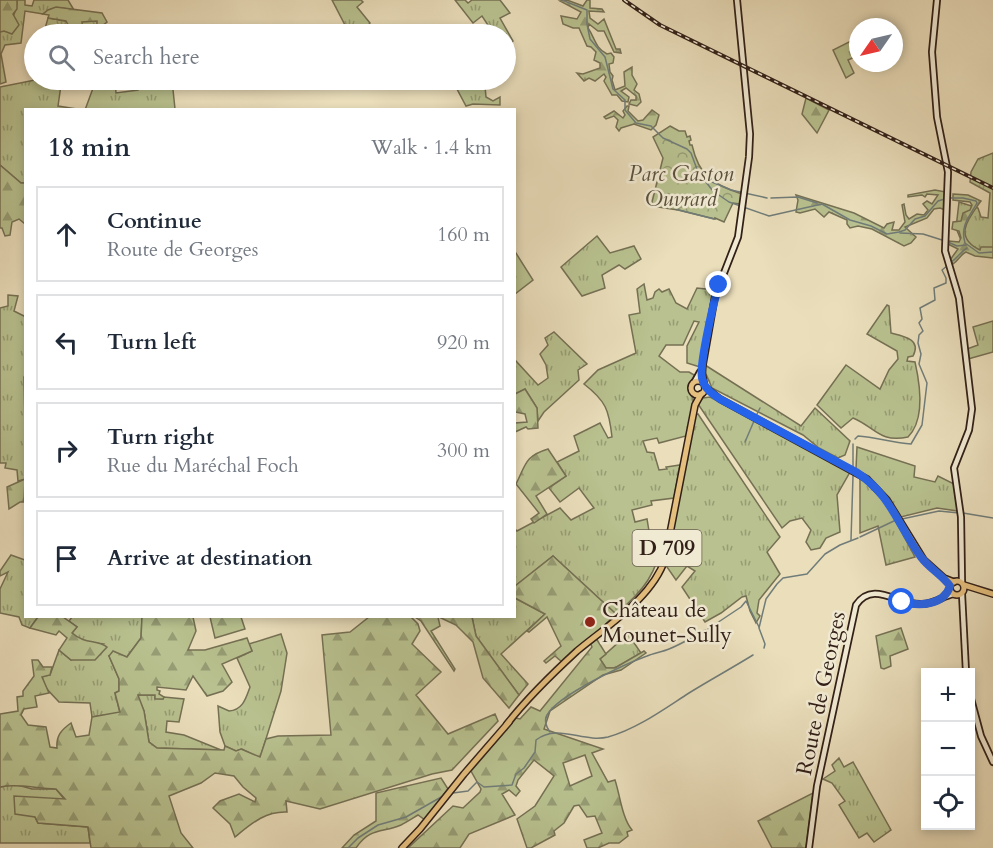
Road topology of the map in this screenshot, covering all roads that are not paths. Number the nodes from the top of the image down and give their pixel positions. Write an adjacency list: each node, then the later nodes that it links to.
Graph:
1 (736, 0): 3 (street)
2 (937, 0): 8 (street)
3 (703, 364): 4 (street); 5 (street)
4 (695, 381): 5 (main road); 6 (main road)
5 (703, 390): 6 (main road); 7 (main road, D 709); 8 (main road)
6 (693, 393): 7 (main road, D 709)
7 (695, 405): 13 (main road, D 709)
8 (957, 588): 9 (main road); 10 (street); 14 (street, Route de Georges)
9 (993, 594)
10 (966, 668)
11 (975, 714): 12 (street)
12 (993, 762)
13 (403, 848)
14 (809, 848)

